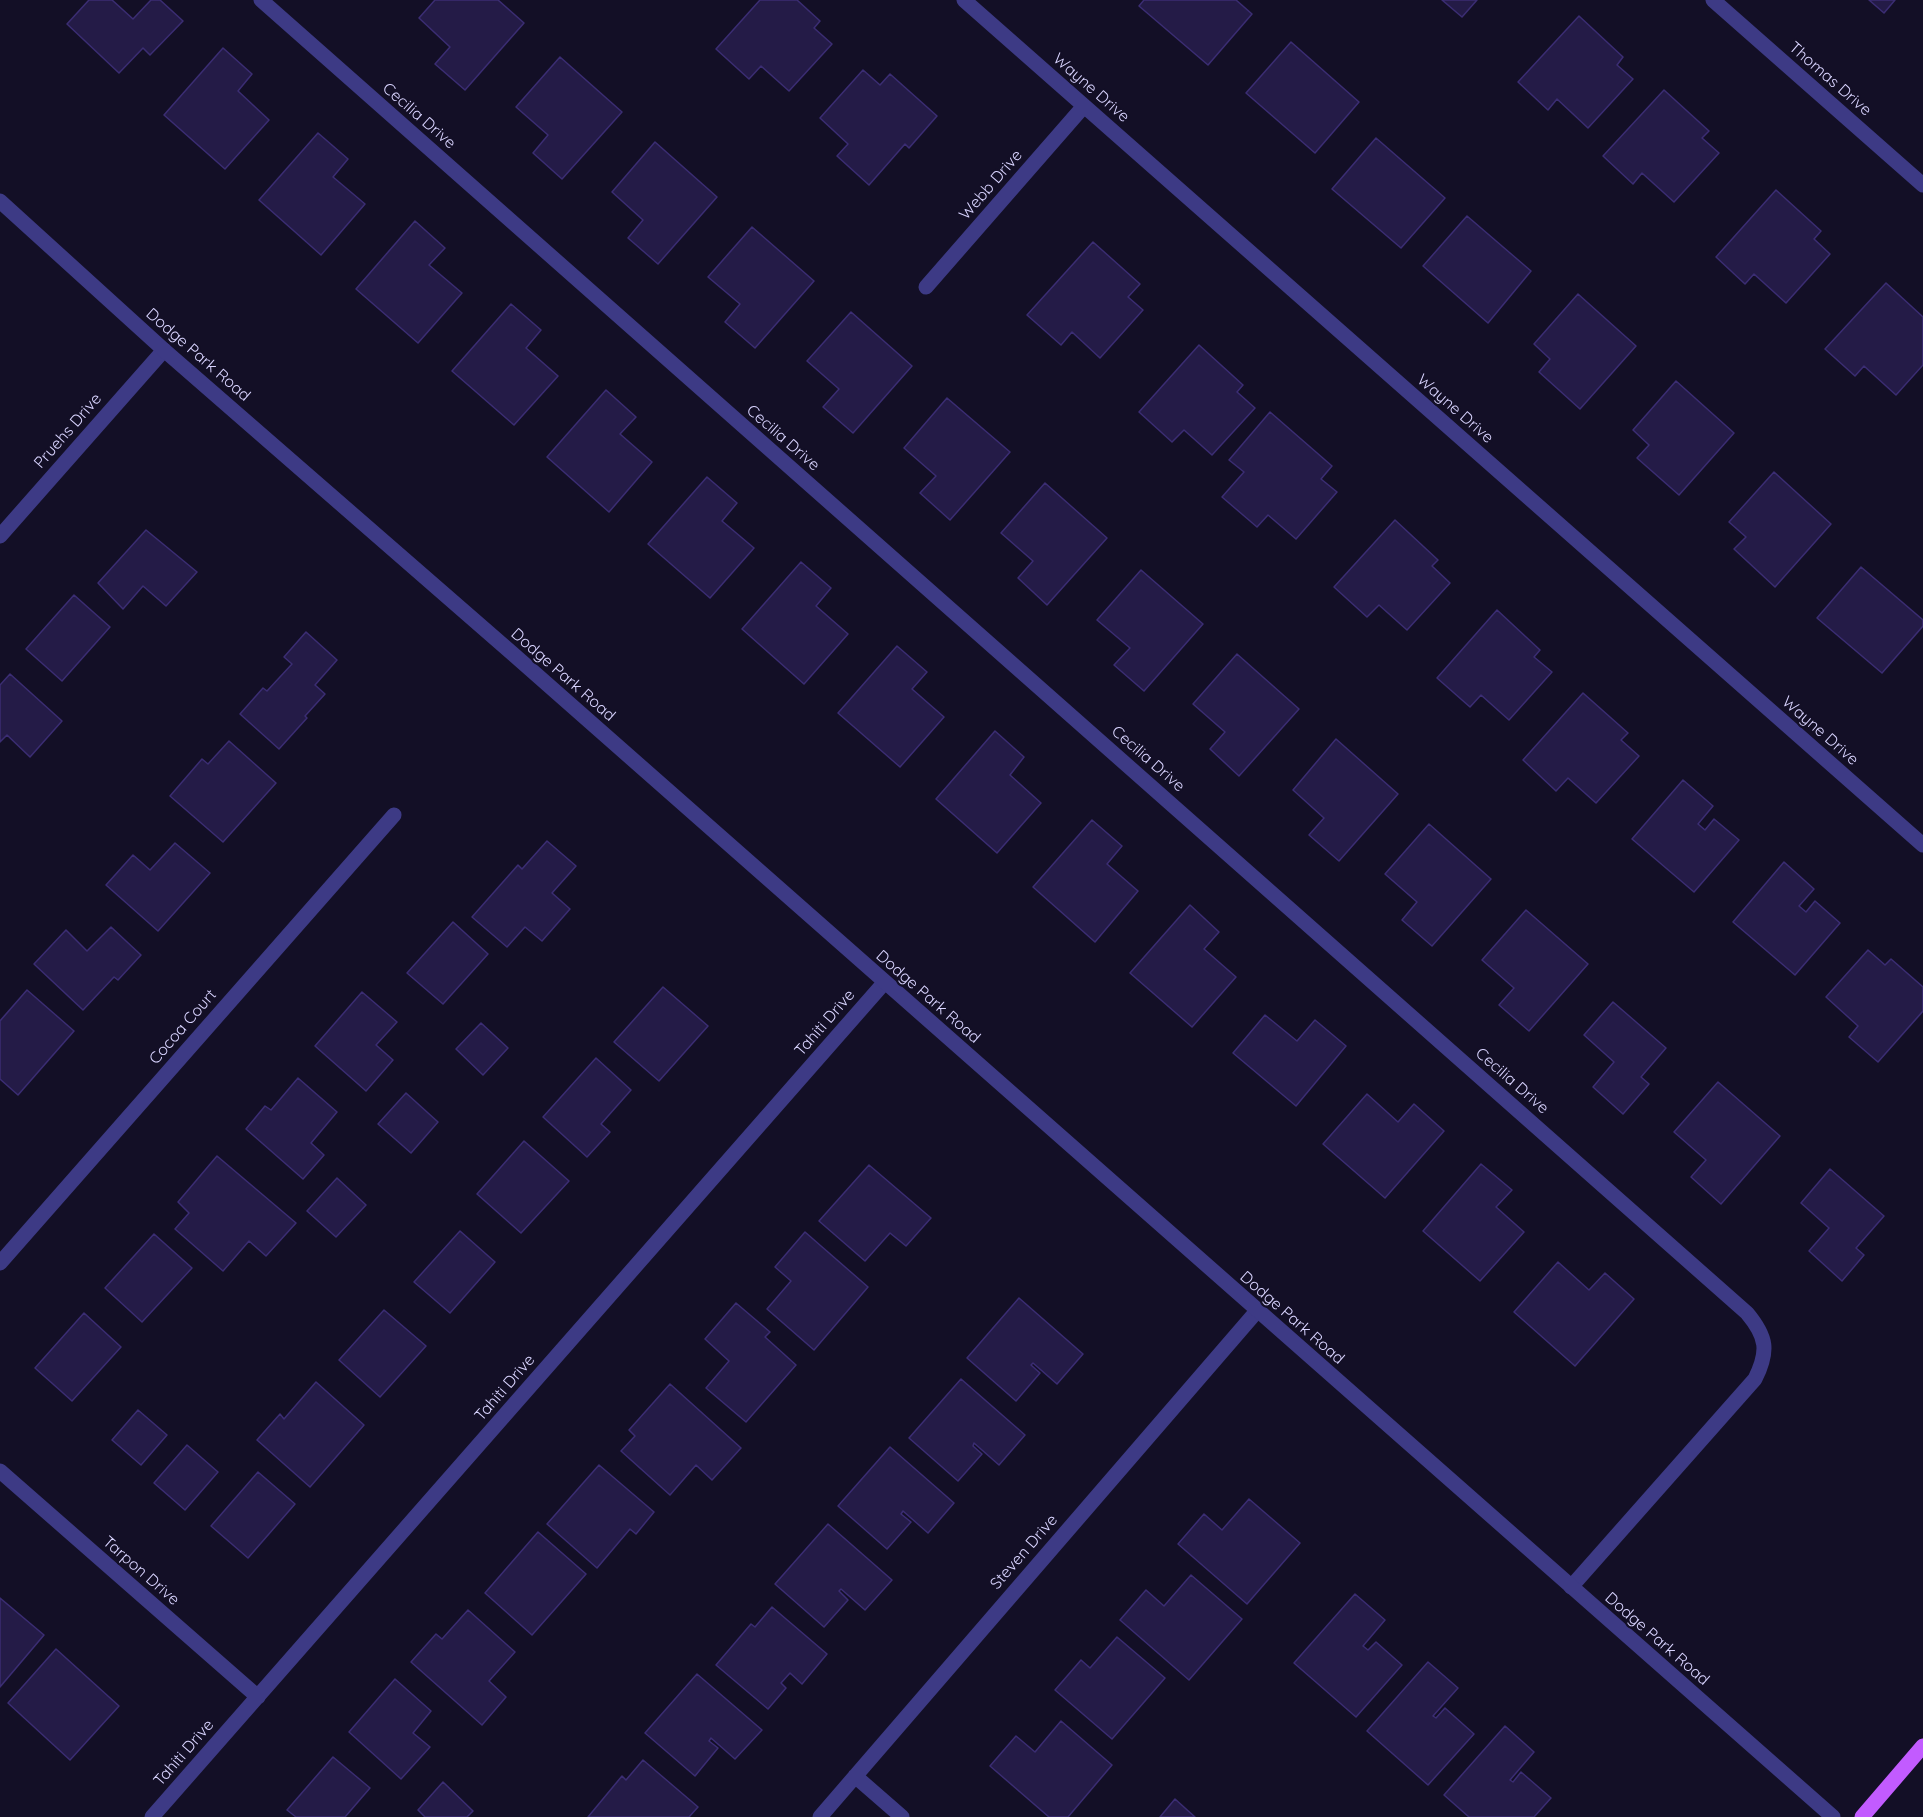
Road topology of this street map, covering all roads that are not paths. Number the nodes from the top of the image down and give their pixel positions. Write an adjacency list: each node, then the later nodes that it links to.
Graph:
1 (261, 0): 16 (street, Cecilia Drive)
2 (964, 0): 4 (street, Wayne Drive)
3 (1713, 0): 5 (street, Thomas Drive)
4 (1084, 106): 7 (street, Webb Drive); 11 (street, Wayne Drive)
5 (1923, 185)
6 (0, 201): 8 (street, Dodge Park Road)
7 (926, 287)
8 (164, 350): 9 (street, Pruehs Drive); 12 (street, Dodge Park Road)
9 (0, 536)
10 (394, 815): 13 (street, Cocoa Court)
11 (1923, 845)
12 (884, 983): 14 (street, Dodge Park Road); 17 (street, Tahiti Drive)
13 (0, 1263)
14 (1257, 1311): 16 (street, Dodge Park Road); 19 (street, Steven Drive)
15 (0, 1471): 17 (street, Tarpon Drive)
16 (1571, 1587): 23 (street, Dodge Park Road)
17 (258, 1697): 20 (street, Tahiti Drive)
18 (1923, 1746): 24 (main road)
19 (855, 1776): 21 (street, Steven Drive); 22 (street)
20 (152, 1817)
21 (820, 1817)
22 (902, 1817)
23 (1833, 1817)
24 (1862, 1817)

